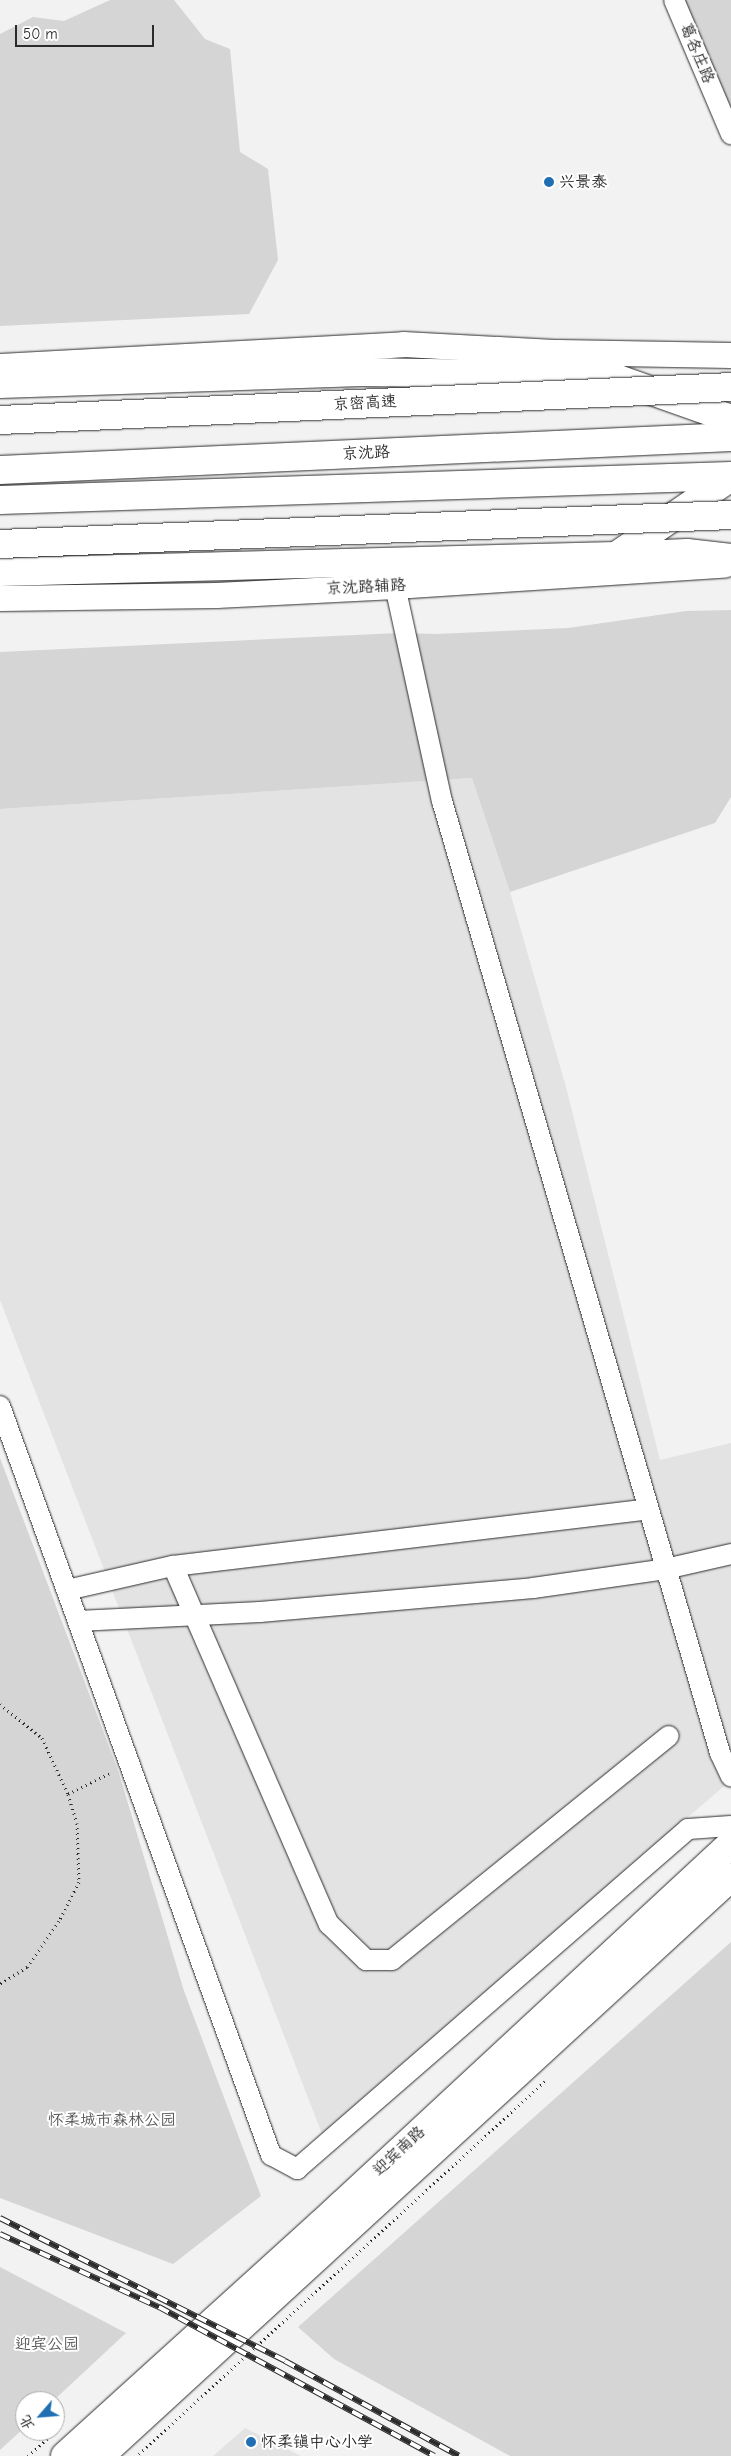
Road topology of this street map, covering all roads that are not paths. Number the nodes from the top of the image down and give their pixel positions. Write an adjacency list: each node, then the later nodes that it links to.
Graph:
1 (674, 0): 2 (street, 葛各庄路)
2 (731, 134)
3 (731, 355): 4 (street)
4 (0, 366)
5 (0, 384): 7 (main road)
6 (731, 387): 8 (main road, 京密高速, bridge)
7 (731, 419)
8 (0, 420)
9 (731, 437): 10 (main road, 京沈路)
10 (0, 470)
11 (731, 476): 12 (main road); 15 (main road)
12 (0, 500)
13 (731, 515): 14 (main road, bridge)
14 (0, 544)
15 (616, 556): 16 (main road); 18 (main road)
16 (731, 558)
17 (731, 564): 19 (street, 京沈路辅路)
18 (0, 572)
19 (395, 586): 20 (street, 京沈路辅路); 22 (street)
20 (0, 598)
21 (0, 1406): 26 (street)
22 (649, 1509): 24 (street); 25 (street)
23 (731, 1554): 25 (street)
24 (173, 1566): 26 (street); 27 (street)
25 (666, 1569): 27 (street); 30 (street)
26 (66, 1590): 28 (street)
27 (192, 1615): 28 (street); 29 (street)
28 (78, 1621): 31 (street)
29 (669, 1736)
30 (731, 1777)
31 (731, 1826)
32 (731, 1844): 34 (main road, 迎宾南路)
33 (731, 1877): 35 (main road, 迎宾南路)
34 (66, 2456)
35 (100, 2456)

